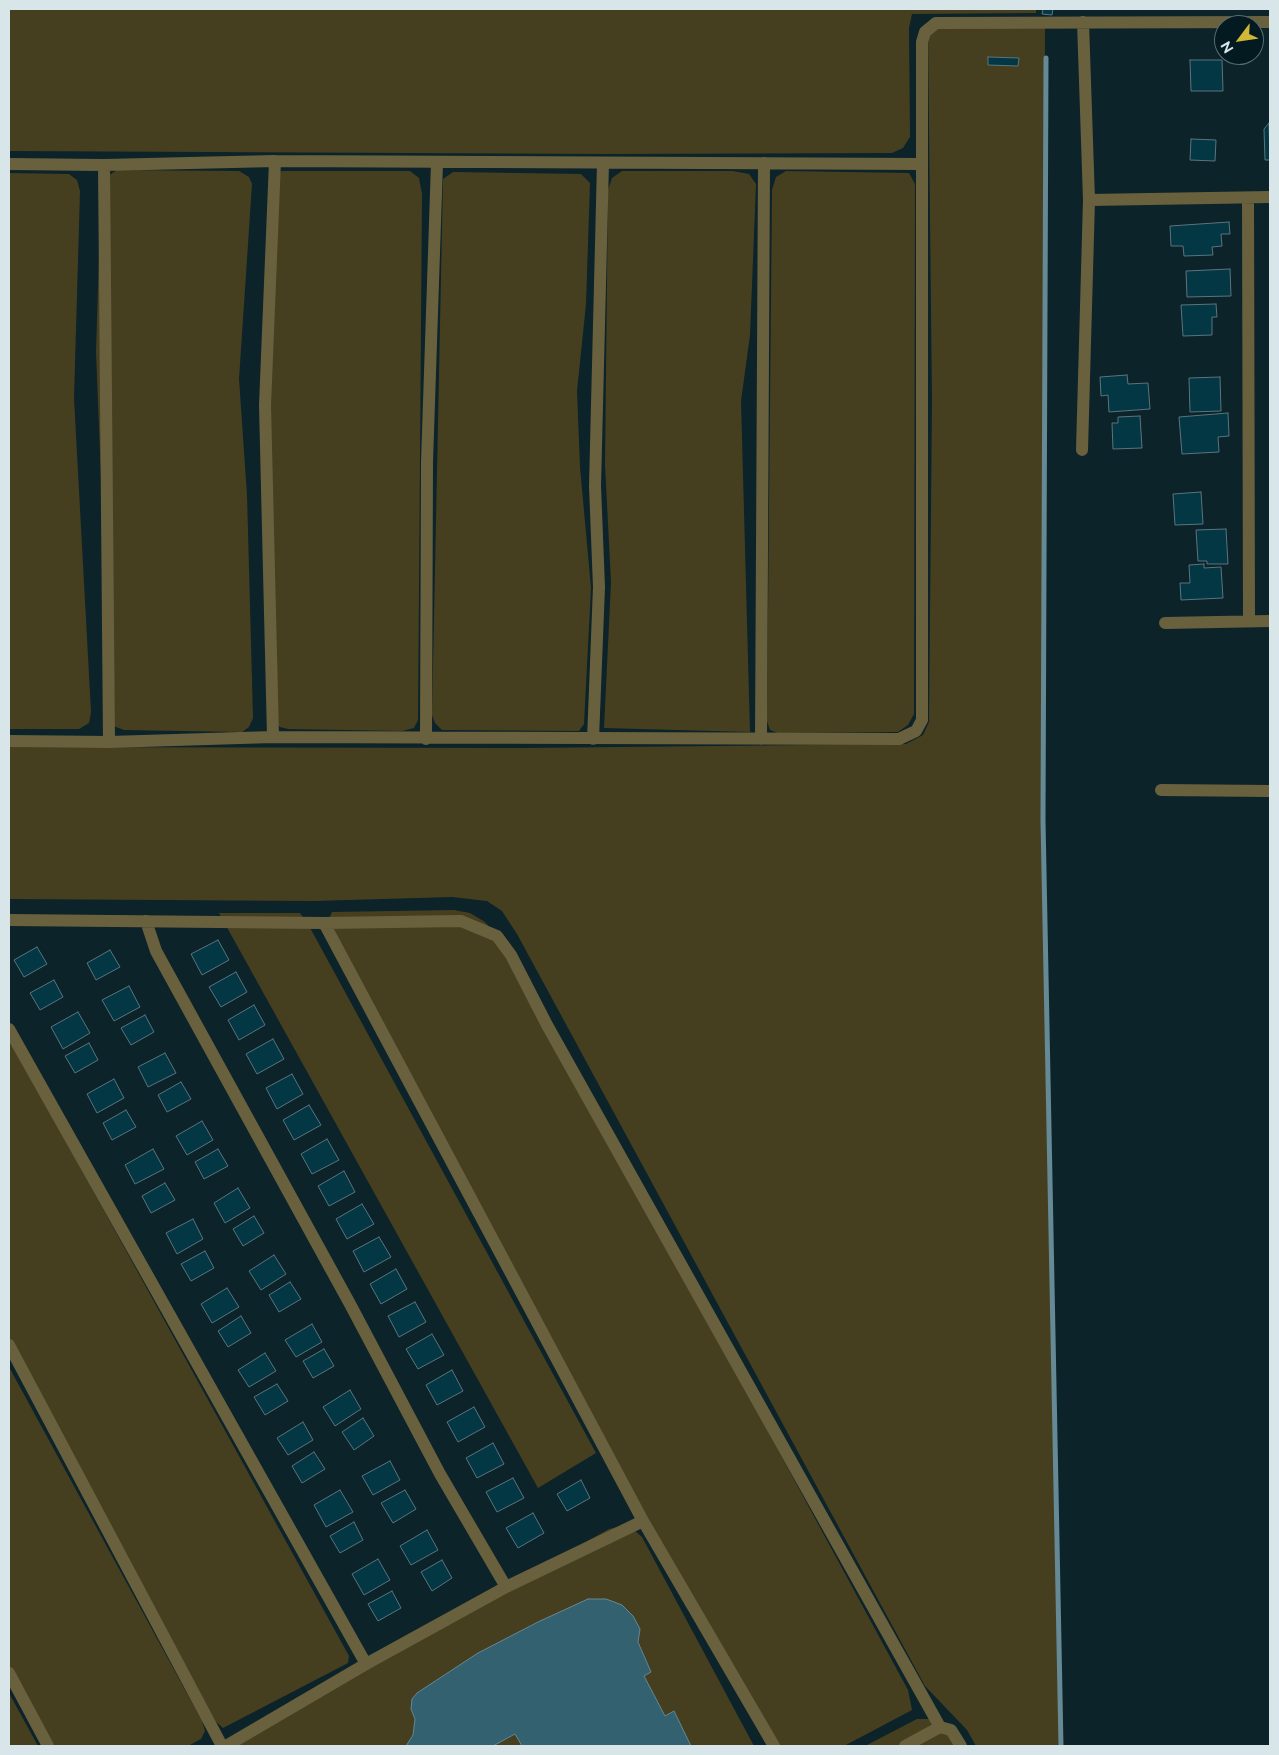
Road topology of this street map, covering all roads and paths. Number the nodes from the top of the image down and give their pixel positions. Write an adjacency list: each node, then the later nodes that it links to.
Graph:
1 (1083, 22): 2 (street); 8 (street); 12 (street)
2 (1270, 22)
3 (275, 161): 4 (street); 9 (street); 17 (street)
4 (436, 163): 5 (street); 18 (street)
5 (603, 163): 6 (street); 19 (street)
6 (764, 163): 8 (street); 20 (street)
7 (9, 164): 9 (street)
8 (922, 164): 20 (street)
9 (104, 165): 22 (street)
10 (1270, 197): 11 (street)
11 (1248, 198): 12 (street); 14 (street)
12 (1090, 200): 13 (street)
13 (1082, 450)
14 (1249, 621): 15 (street); 16 (street)
15 (1270, 621)
16 (1165, 623)
17 (273, 737): 18 (street); 22 (street)
18 (426, 739): 19 (street)
19 (593, 739): 20 (street)
20 (761, 739)
21 (9, 741): 22 (street)
22 (109, 742)
23 (1161, 790): 24 (street)
24 (1270, 791)
25 (9, 920): 26 (street)
26 (146, 921): 27 (street); 31 (street)
27 (324, 923): 30 (street); 34 (street)
28 (9, 1029): 32 (street)
29 (9, 1346): 36 (street)
30 (642, 1521): 31 (street); 38 (street)
31 (506, 1587): 32 (street)
32 (366, 1664): 37 (street)
33 (9, 1673): 35 (street)
34 (940, 1727): 39 (street); 40 (street)
35 (48, 1746)
36 (222, 1746)
37 (226, 1746)
38 (774, 1746)
39 (906, 1746)
40 (961, 1746)

